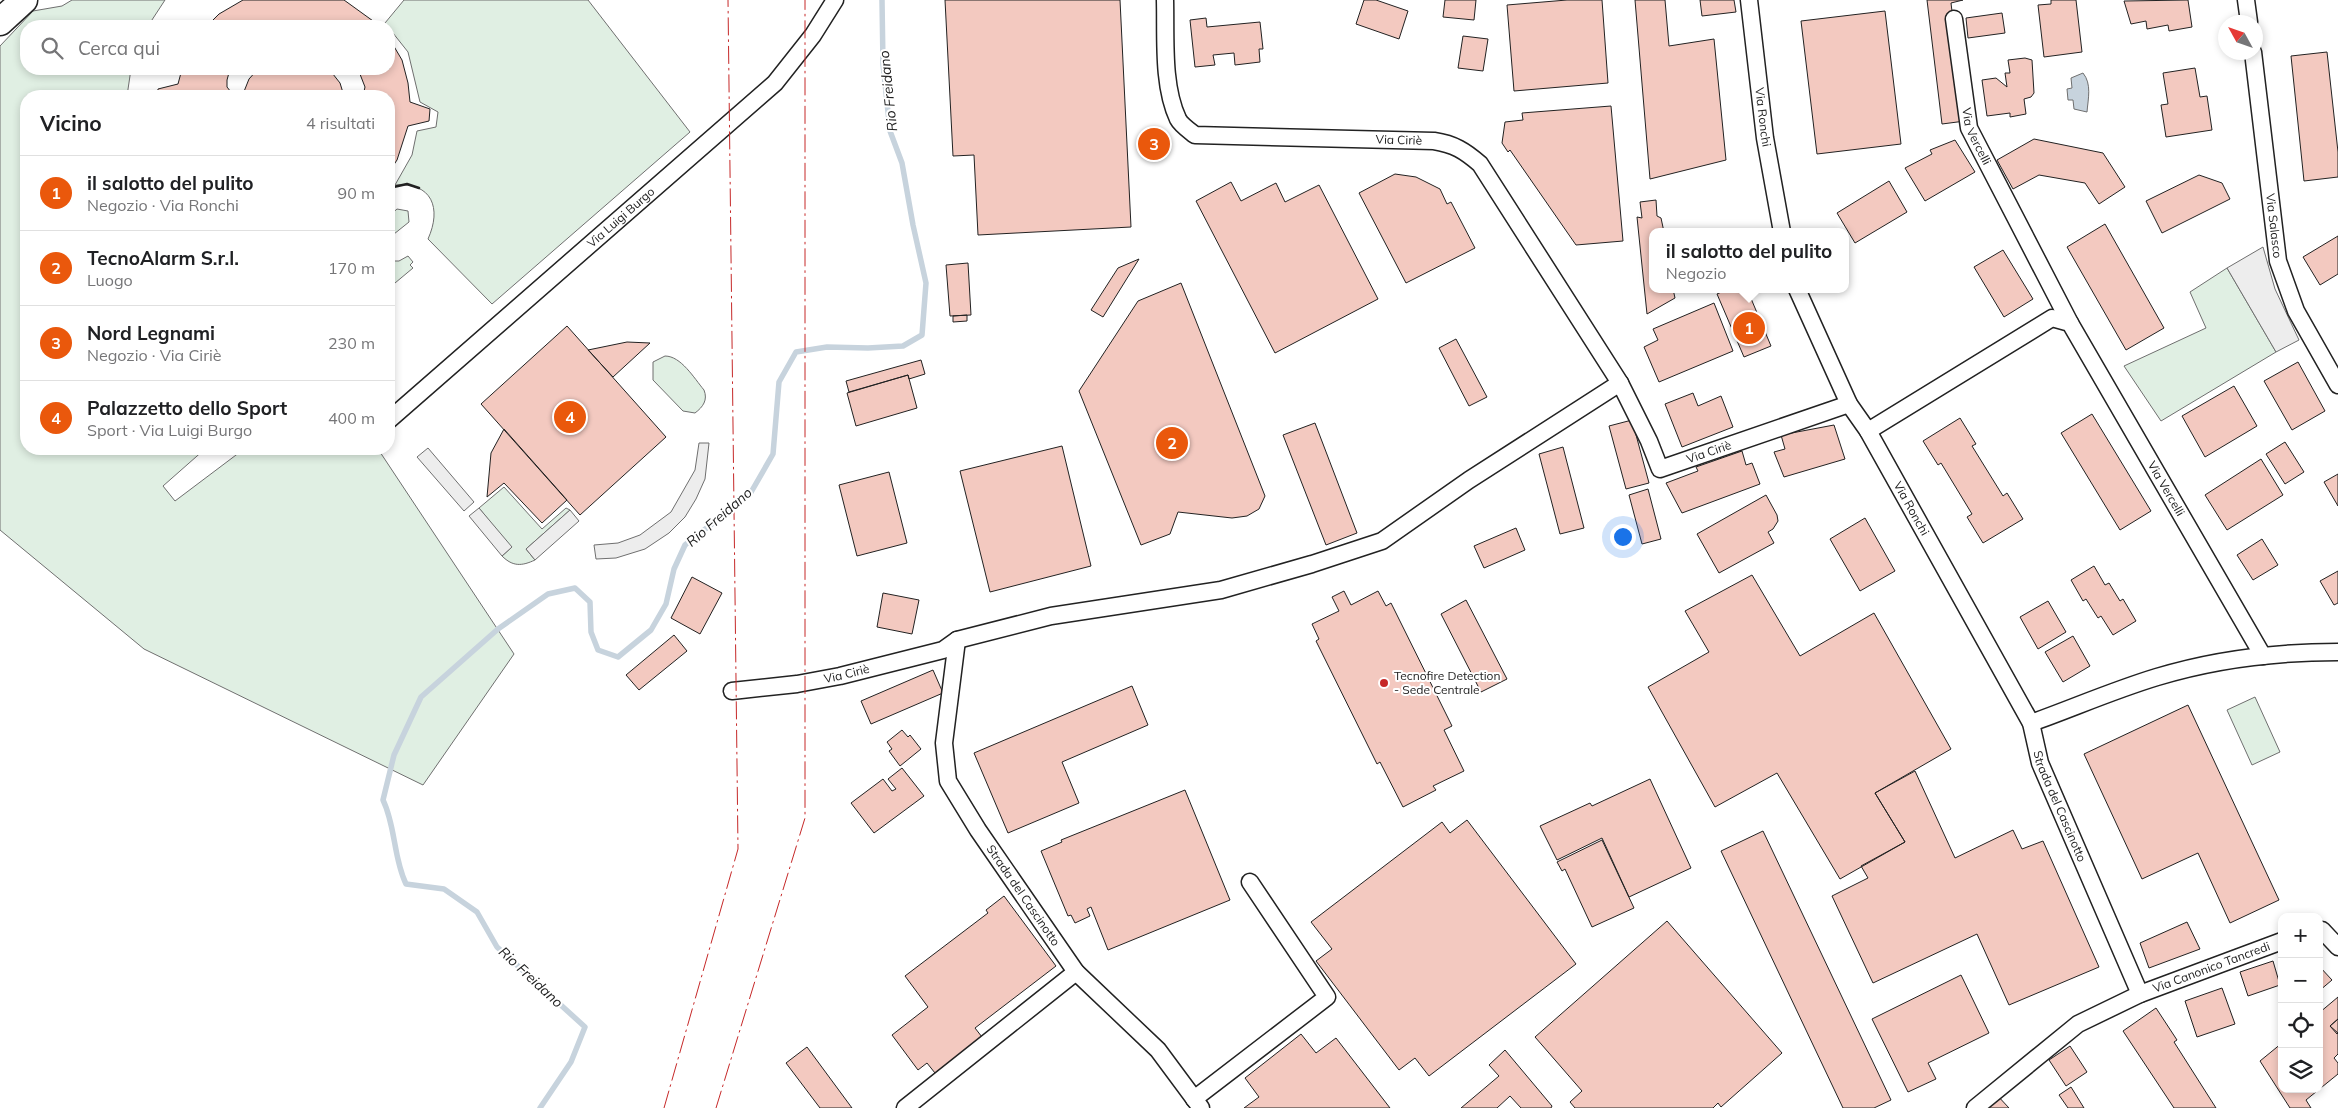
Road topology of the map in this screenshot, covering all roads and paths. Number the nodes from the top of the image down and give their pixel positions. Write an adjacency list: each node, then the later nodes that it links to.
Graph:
1 (24, 0): 8 (highway)
2 (835, 0): 16 (street, Via Luigi Burgo)
3 (1165, 0): 13 (street, Via Ciriè)
4 (1749, 0): 10 (street, Via Ronchi)
5 (2246, 0): 6 (street)
6 (2248, 15)
7 (1954, 19): 12 (street, Via Vercelli)
8 (0, 22)
9 (2254, 60): 14 (street, Via Salasco)
10 (1781, 228)
11 (1799, 293): 15 (street, Via Ronchi)
12 (2070, 323): 17 (street); 20 (street, Via Vercelli)
13 (1620, 383): 15 (street, Via Ciriè); 18 (street, Via Ciriè)
14 (2338, 385)
15 (1849, 404): 17 (street, Via Ronchi)
16 (395, 415)
17 (1868, 431): 22 (street, Via Ronchi)
18 (957, 640): 21 (street, Via Ciriè); 27 (street, Strada del Cascinotto)
19 (2338, 652): 20 (street)
20 (2263, 656): 22 (street)
21 (732, 690)
22 (2031, 723): 28 (street, Strada del Cascinotto)
23 (1250, 882): 29 (street)
24 (2323, 931): 26 (street)
25 (2278, 942): 28 (street, Via Canonico Tancredi)
26 (2338, 947)
27 (1076, 972): 29 (street, Strada del Cascinotto); 30 (street)
28 (2140, 994): 31 (street)
29 (1197, 1104)
30 (904, 1108)
31 (1974, 1108)

